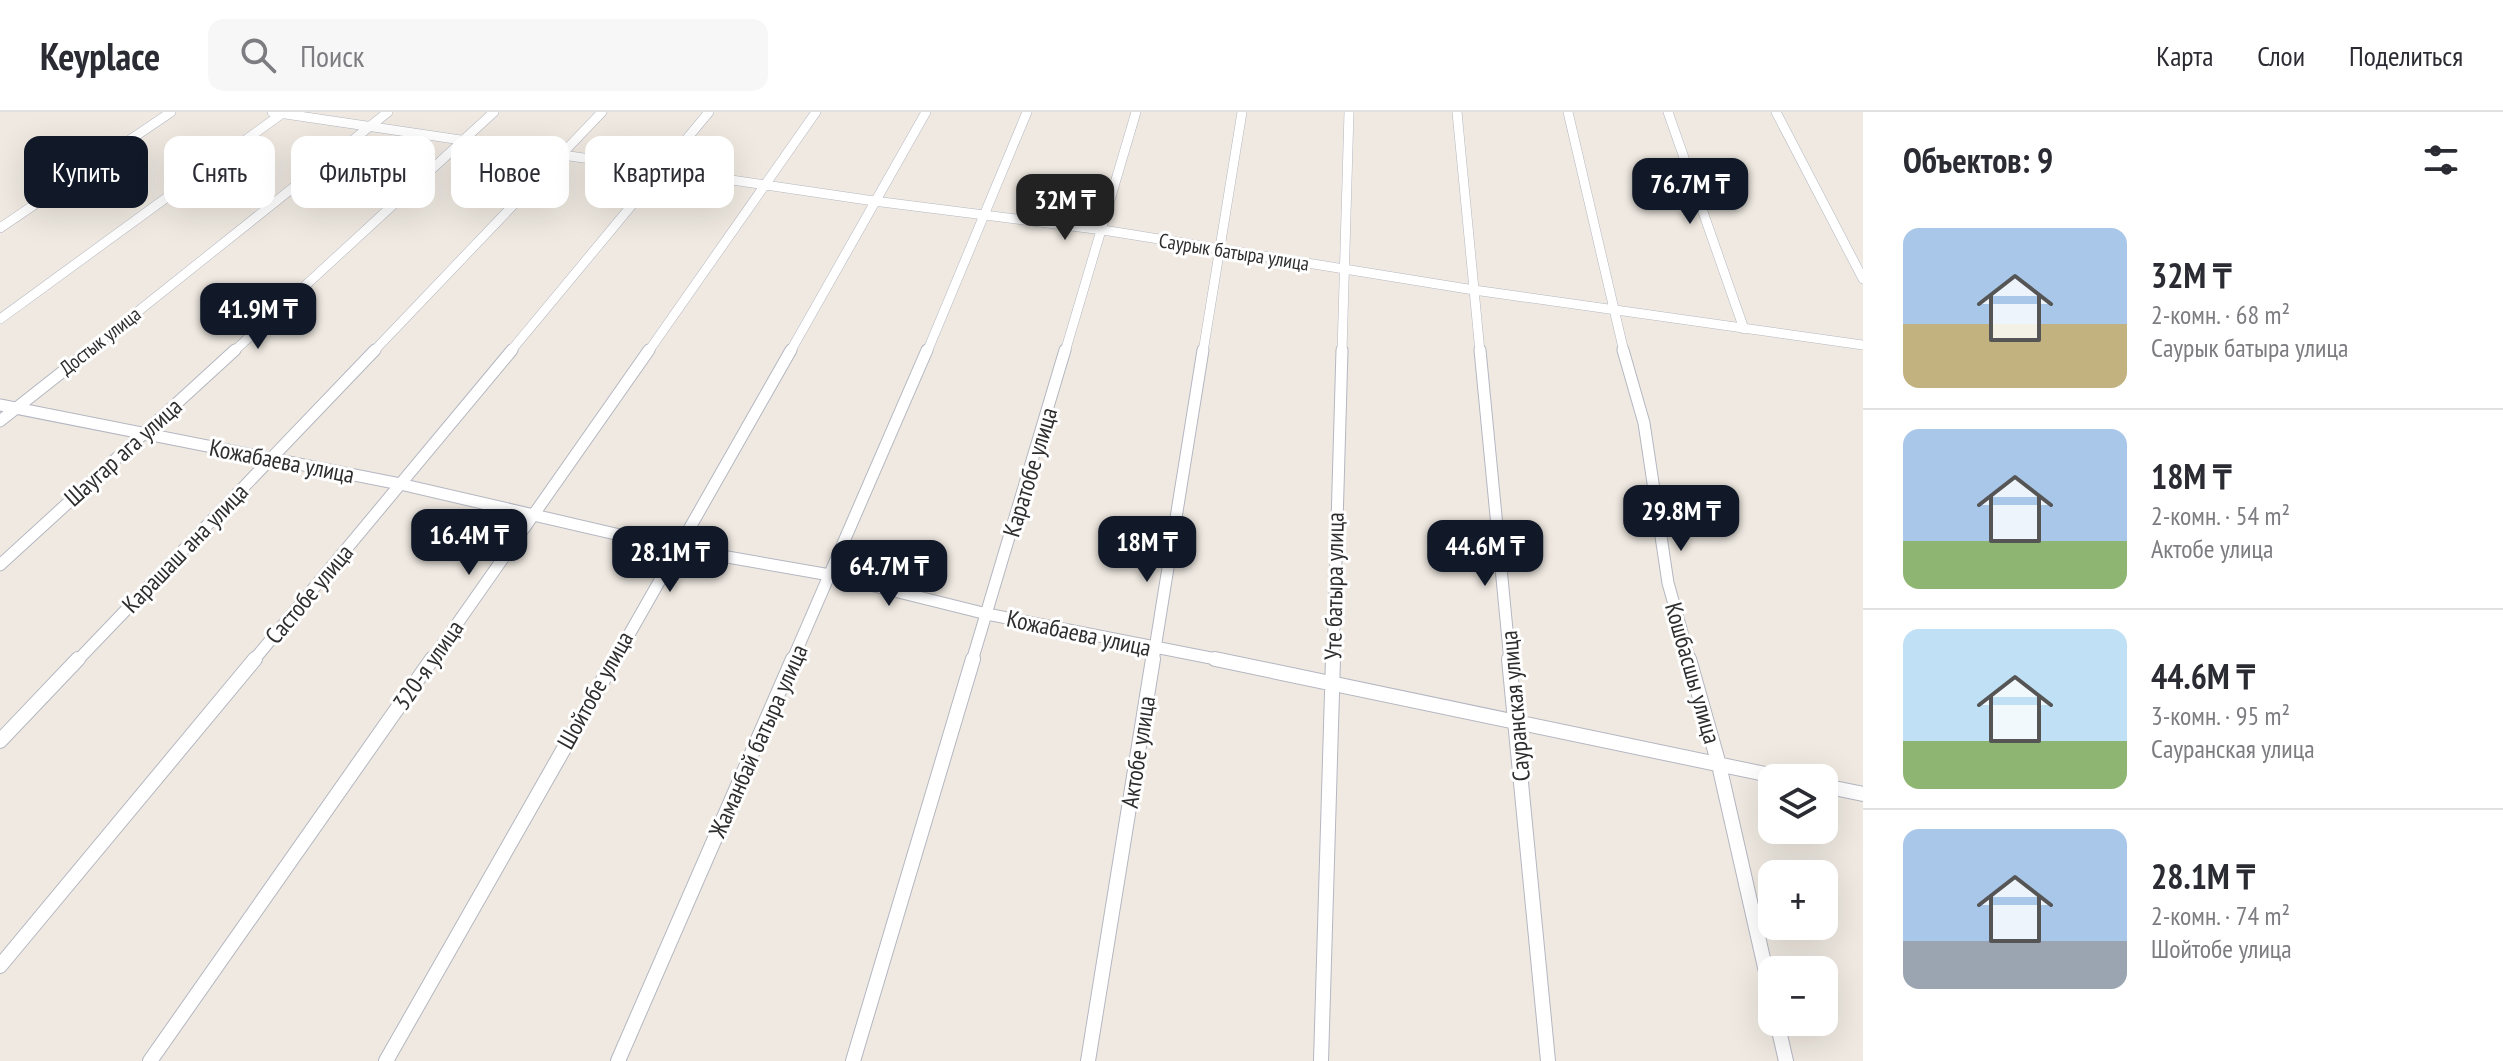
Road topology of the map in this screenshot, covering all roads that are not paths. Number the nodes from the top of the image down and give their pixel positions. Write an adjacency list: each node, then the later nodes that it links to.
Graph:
1 (171, 112): 29 (street)
2 (279, 112): 17 (street, Саурык батыра улица); 36 (street)
3 (388, 112): 17 (street, Достык улица)
4 (494, 112): 18 (street, Шаугар ага улица)
5 (602, 112): 21 (street, Карашаш ана улица)
6 (709, 112): 19 (street, Састобе улица)
7 (816, 112): 24 (street, 320-я улица)
8 (926, 112): 25 (street, Шойтобе улица)
9 (1027, 112): 28 (street, Жаманбай батыра улица)
10 (1136, 112): 30 (street, Каратобе улица)
11 (1242, 112): 31 (street, Актобе улица)
12 (1349, 112): 32 (street, Уте батыра улица)
13 (1457, 112): 34 (street, Сауранская улица)
14 (1568, 112): 35 (street, Кошбасшы улица)
15 (1668, 112): 37 (street)
16 (1776, 112): 33 (street)
17 (371, 126): 20 (street, Саурык батыра улица); 40 (street, Достык улица)
18 (467, 136)
19 (689, 136)
20 (451, 137)
21 (569, 145)
22 (451, 151): 42 (street, Шаугар ага улица)
23 (734, 180): 24 (street, Саурык батыра улица)
24 (764, 185): 25 (street, Саурык батыра улица); 45 (street, 320-я улица)
25 (874, 201): 28 (street, Саурык батыра улица); 46 (street, Шойтобе улица)
26 (509, 208): 43 (street, Карашаш ана улица)
27 (630, 208): 44 (street, Састобе улица)
28 (986, 215): 30 (street, Саурык батыра улица); 48 (street, Жаманбай батыра улица)
29 (0, 228)
30 (1103, 230): 31 (street, Саурык батыра улица); 49 (street, Каратобе улица)
31 (1222, 251): 32 (street, Саурык батыра улица); 50 (street, Актобе улица)
32 (1342, 268): 34 (street, Саурык батыра улица); 51 (street, Уте батыра улица)
33 (1863, 279)
34 (1474, 290): 35 (street, Саурык батыра улица); 52 (street, Сауранская улица)
35 (1612, 310): 37 (street, Саурык батыра улица); 54 (street, Кошбасшы улица)
36 (0, 319)
37 (1744, 329): 38 (street, Саурык батыра улица)
38 (1863, 345)
39 (0, 405): 40 (street, Кожабаева улица)
40 (16, 408): 41 (street, Достык улица); 42 (street, Кожабаева улица)
41 (0, 421)
42 (144, 434): 43 (street, Кожабаева улица); 47 (street, Шаугар ага улица)
43 (272, 458): 44 (street, Кожабаева улица); 53 (street, Карашаш ана улица)
44 (400, 484): 45 (street, Кожабаева улица); 59 (street, Састобе улица)
45 (534, 515): 46 (street, Кожабаева улица); 61 (street, 320-я улица)
46 (676, 548): 48 (street, Кожабаева улица); 62 (street, Шойтобе улица)
47 (0, 565)
48 (830, 575): 49 (street, Кожабаева улица); 63 (street, Жаманбай батыра улица)
49 (987, 614): 50 (street, Кожабаева улица); 64 (street, Каратобе улица)
50 (1155, 649): 51 (street, Кожабаева улица); 65 (street, Актобе улица)
51 (1332, 682): 52 (street, Кожабаева улица); 66 (street, Уте батыра улица)
52 (1516, 721): 54 (street, Кожабаева улица); 67 (street, Сауранская улица)
53 (0, 741)
54 (1719, 765): 55 (street, Кожабаева улица); 58 (street, Кошбасшы улица)
55 (1758, 773)
56 (1838, 789): 57 (street)
57 (1863, 794)
58 (1762, 956)
59 (0, 966)
60 (1780, 1036): 68 (street)
61 (150, 1061)
62 (386, 1061)
63 (618, 1061)
64 (853, 1061)
65 (1088, 1061)
66 (1321, 1061)
67 (1548, 1061)
68 (1786, 1061)

